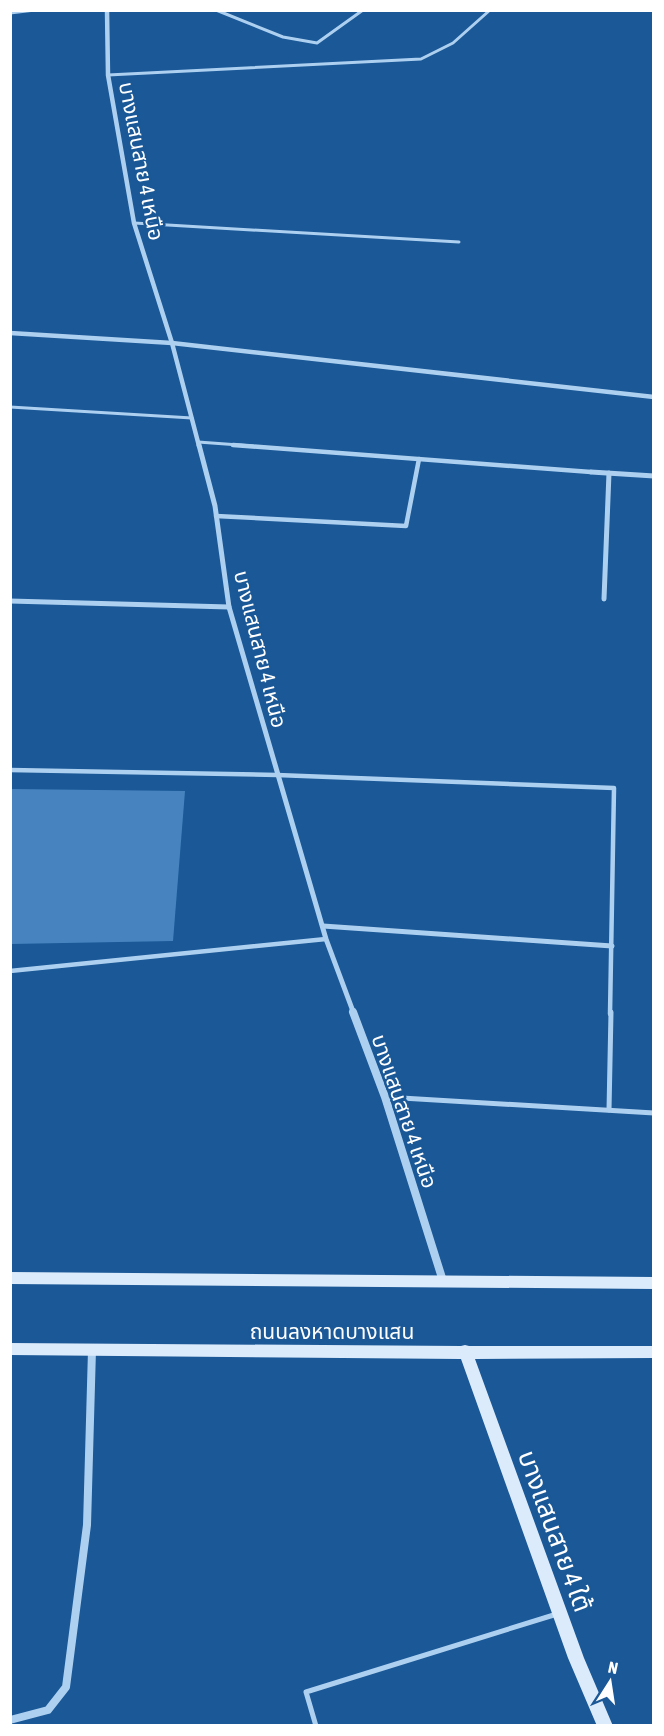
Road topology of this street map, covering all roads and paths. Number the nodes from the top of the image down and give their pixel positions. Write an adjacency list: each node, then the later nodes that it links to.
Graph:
1 (34, 10): 6 (lane)
2 (107, 10): 7 (street, บางแสนสาย 4 เหนือ)
3 (216, 10): 4 (lane)
4 (363, 10)
5 (490, 10): 7 (lane)
6 (10, 14)
7 (108, 75): 8 (street, บางแสนสาย 4 เหนือ)
8 (134, 223): 9 (lane); 11 (street, บางแสนสาย 4 เหนือ)
9 (459, 242)
10 (10, 333): 11 (street)
11 (172, 343): 12 (street); 14 (street, บางแสนสาย 4 เหนือ)
12 (654, 397)
13 (10, 407): 14 (lane)
14 (192, 418): 15 (street, บางแสนสาย 4 เหนือ)
15 (198, 442): 16 (lane); 20 (street, บางแสนสาย 4 เหนือ)
16 (419, 459): 17 (lane); 20 (lane)
17 (591, 472): 18 (street)
18 (609, 473): 19 (street); 21 (street)
19 (654, 476)
20 (216, 516): 23 (street, บางแสนสาย 4 เหนือ)
21 (604, 599)
22 (10, 601): 23 (street)
23 (229, 607): 25 (street, บางแสนสาย 4 เหนือ)
24 (10, 770): 25 (lane)
25 (277, 775): 26 (street, บางแสนสาย 4 เหนือ); 28 (lane)
26 (322, 926): 27 (street, บางแสนสาย 4 เหนือ); 28 (street)
27 (326, 939): 29 (lane); 30 (street, บางแสนสาย 4 เหนือ)
28 (612, 946): 31 (lane)
29 (10, 971)
30 (385, 1097): 31 (lane); 34 (street, บางแสนสาย 4 เหนือ)
31 (609, 1110): 32 (lane)
32 (654, 1113)
33 (10, 1278): 34 (main road)
34 (443, 1282): 35 (main road)
35 (654, 1283)
36 (10, 1349): 37 (main road, ถนนลงหาดบางแสน)
37 (92, 1350): 38 (main road, ถนนลงหาดบางแสน); 41 (street)
38 (465, 1351): 39 (main road, ถนนลงหาดบางแสน); 40 (main road, บางแสนสาย 4 ใต้)
39 (654, 1352)
40 (559, 1613): 42 (lane); 43 (main road, บางแสนสาย 4 ใต้)
41 (10, 1720)
42 (316, 1725)
43 (605, 1725)

